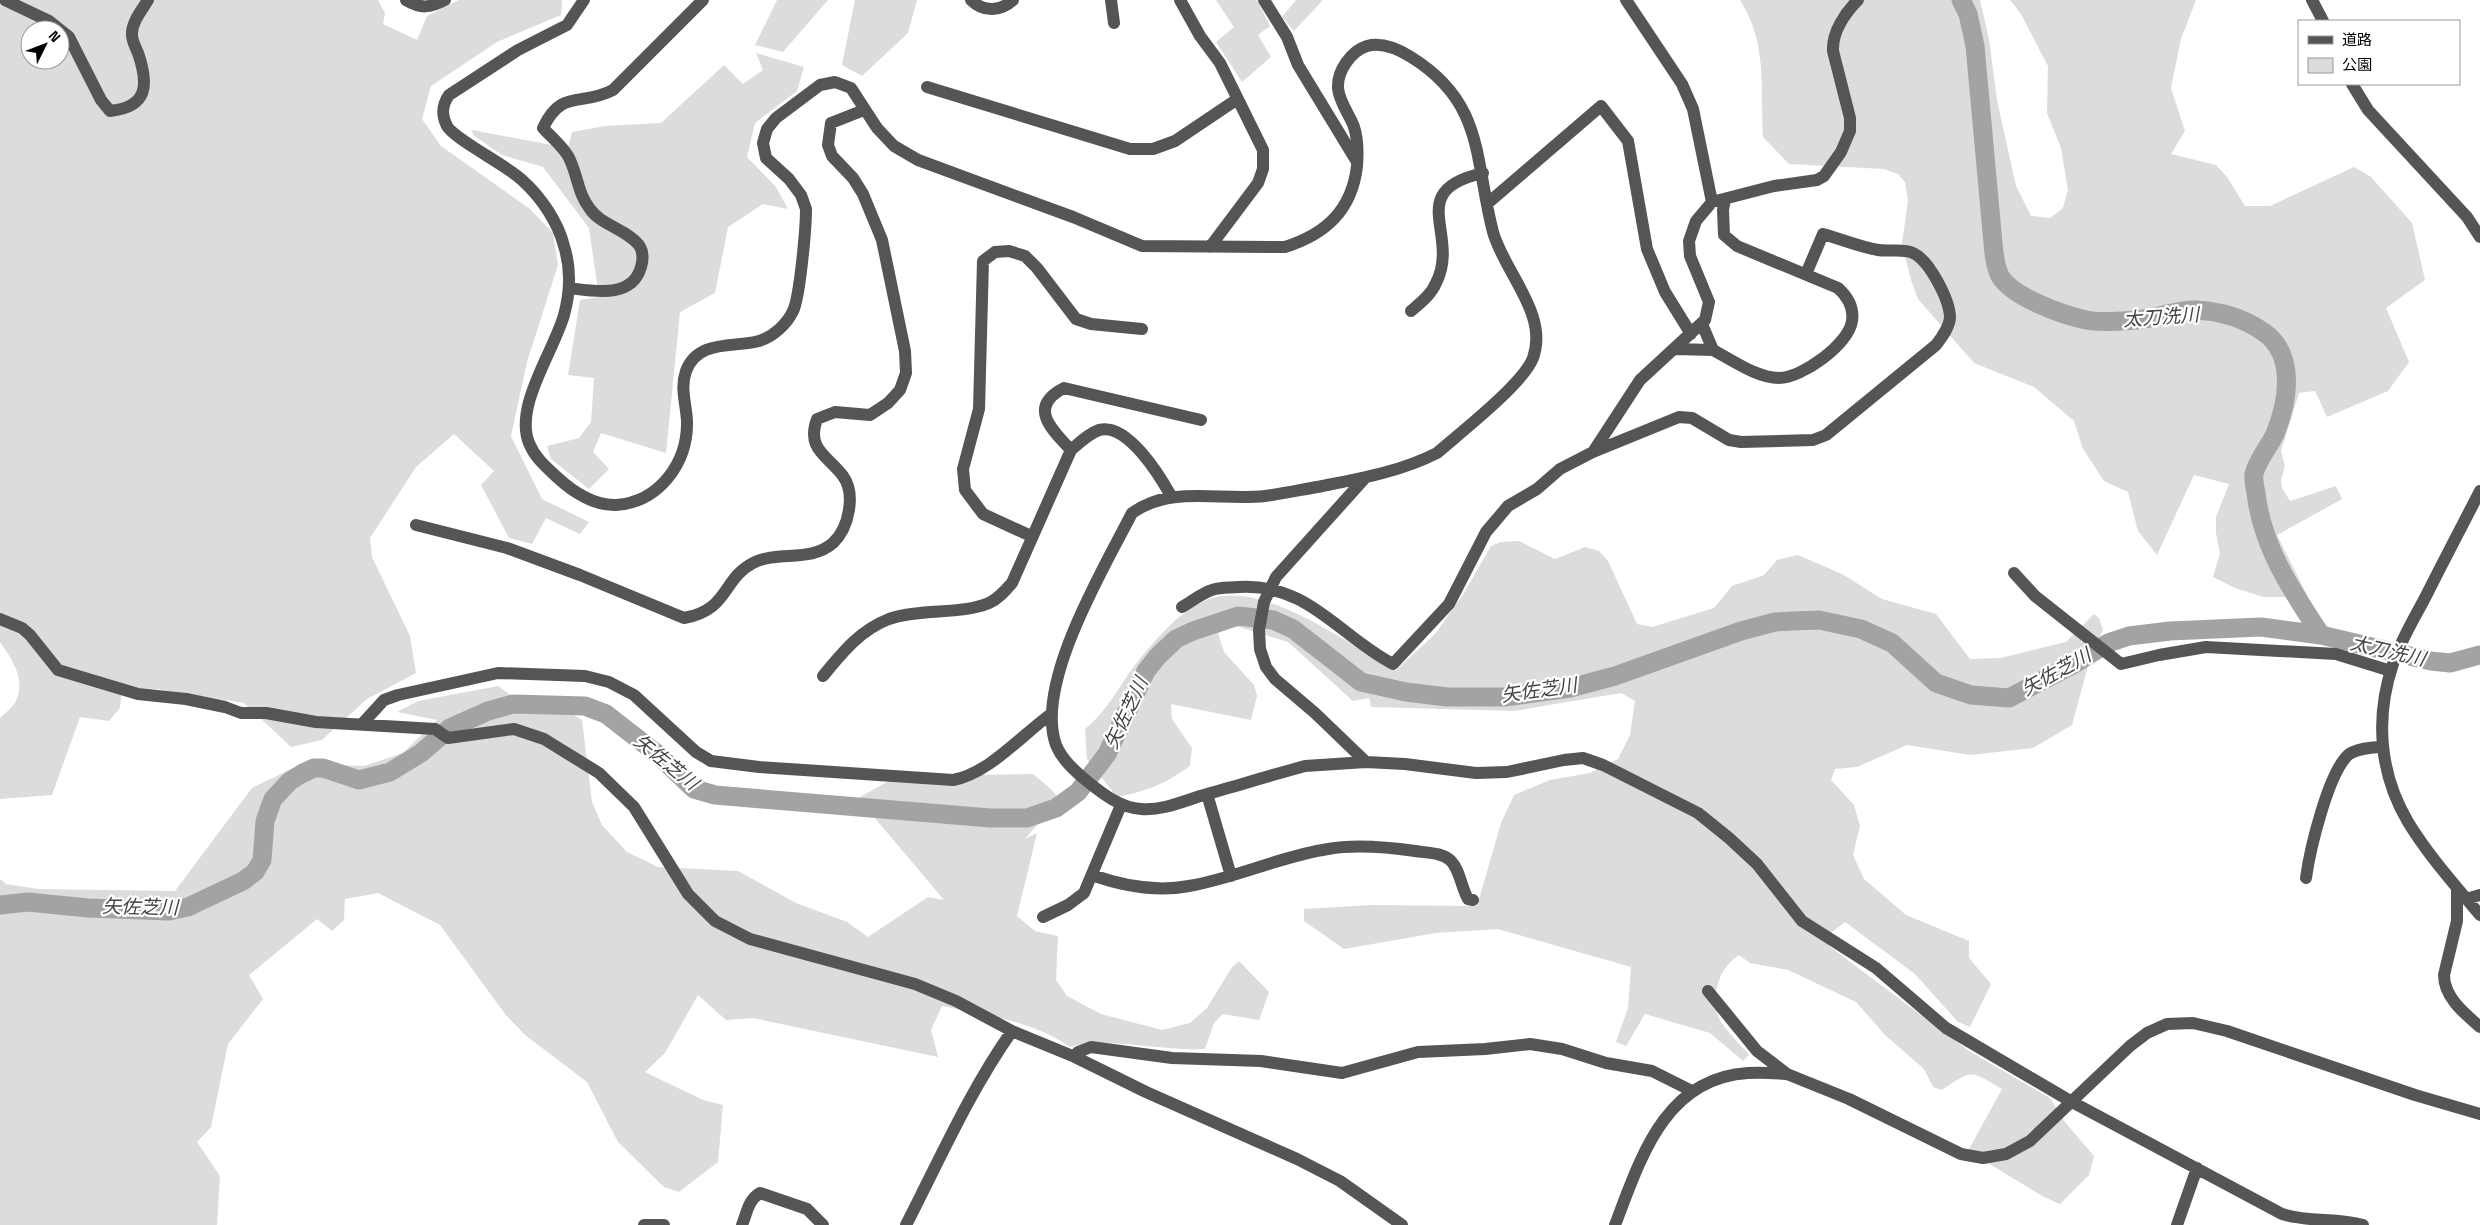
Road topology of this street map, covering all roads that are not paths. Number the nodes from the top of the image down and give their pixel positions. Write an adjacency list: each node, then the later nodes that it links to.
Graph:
1 (5, 0): 2 (street)
2 (148, 0)
3 (406, 0): 4 (street)
4 (445, 0)
5 (584, 0): 29 (street)
6 (703, 0): 29 (street)
7 (971, 0): 8 (street)
8 (1013, 0)
9 (1111, 0): 16 (street)
10 (1180, 0): 19 (street)
11 (1264, 0): 21 (street)
12 (1626, 0): 24 (street)
13 (1858, 0): 23 (street)
14 (2312, 0): 15 (street)
15 (2322, 20)
16 (1114, 23)
17 (2353, 85): 26 (street)
18 (927, 87): 19 (street)
19 (1236, 100): 27 (street)
20 (864, 110): 27 (street); 29 (street); 42 (street)
21 (1357, 162): 22 (street); 27 (street)
22 (1482, 173): 25 (street); 30 (street)
23 (1725, 199): 24 (street); 28 (street)
24 (1712, 202): 31 (street)
25 (1488, 203): 33 (street); 39 (street)
26 (2480, 237)
27 (1210, 248)
28 (1806, 274): 35 (street); 38 (street)
29 (569, 288)
30 (1410, 311)
31 (1702, 324): 33 (street); 35 (street)
32 (1142, 329): 43 (street)
33 (1691, 334): 34 (street)
34 (1674, 349): 35 (street); 38 (street)
35 (1713, 350)
36 (1201, 420): 37 (street)
37 (1070, 450): 41 (street); 43 (street)
38 (1594, 452): 45 (street)
39 (1365, 478): 41 (street); 45 (street)
40 (2480, 490): 48 (street)
41 (1171, 496): 50 (street)
42 (416, 525)
43 (1031, 536): 49 (street)
44 (2014, 573): 48 (street)
45 (1269, 588): 46 (street); 53 (street)
46 (1182, 607)
47 (0, 619): 51 (street)
48 (2392, 667): 52 (street)
49 (823, 676)
50 (1051, 714): 51 (street); 55 (street)
51 (362, 724): 67 (street)
52 (2381, 747): 58 (street); 59 (street)
53 (1366, 762): 54 (street); 71 (street)
54 (1207, 794): 55 (street); 57 (street)
55 (1121, 804): 56 (street)
56 (1092, 875): 57 (street); 64 (street)
57 (1231, 876): 62 (street)
58 (2306, 878)
59 (2458, 888): 61 (street); 66 (street)
60 (2480, 895): 61 (street)
61 (2466, 899): 63 (street)
62 (1474, 900)
63 (2480, 915)
64 (1043, 916)
65 (1708, 991): 69 (street)
66 (2480, 1027)
67 (1012, 1031): 68 (street); 78 (street)
68 (1075, 1057): 70 (street); 79 (street)
69 (1787, 1074): 70 (street); 71 (street)
70 (1692, 1091): 80 (street)
71 (2072, 1102): 72 (street); 73 (street)
72 (2480, 1114)
73 (2197, 1168): 81 (street); 82 (street)
74 (644, 1225): 75 (street)
75 (664, 1225)
76 (742, 1225): 77 (street)
77 (823, 1225)
78 (906, 1225)
79 (1402, 1225)
80 (1615, 1225)
81 (2177, 1225)
82 (2363, 1225)

